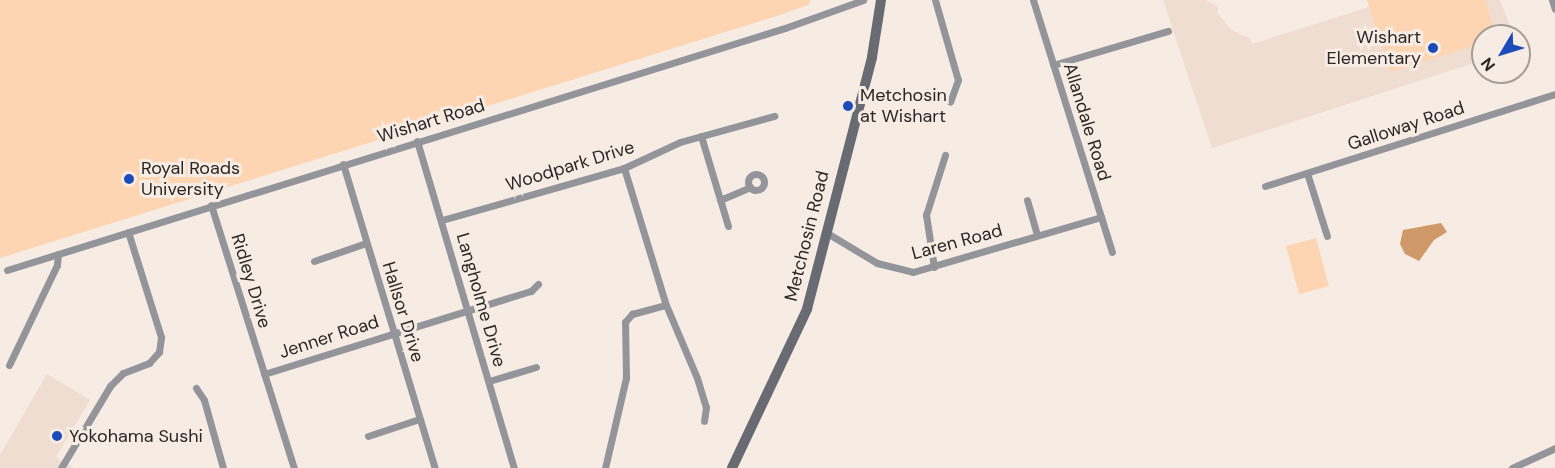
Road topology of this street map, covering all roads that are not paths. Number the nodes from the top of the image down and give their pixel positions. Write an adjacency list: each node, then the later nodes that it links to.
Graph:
1 (863, 0): 13 (street, Wishart Road)
2 (881, 0): 27 (main road, Metchosin Road)
3 (935, 0): 10 (street)
4 (1033, 0): 8 (street, Allandale Road)
5 (1552, 0): 6 (street)
6 (1555, 9)
7 (1168, 31): 8 (street)
8 (1053, 65): 23 (street, Allandale Road)
9 (1555, 94): 17 (street, Galloway Road)
10 (950, 102)
11 (774, 116): 12 (street, Woodpark Drive)
12 (701, 136): 16 (street, Woodpark Drive); 20 (street)
13 (417, 141): 15 (street, Wishart Road); 24 (street, Langholme Drive)
14 (945, 155): 34 (street)
15 (343, 164): 22 (street, Wishart Road); 30 (street, Hallsor Drive)
16 (624, 168): 24 (street, Woodpark Drive); 37 (street)
17 (1307, 173): 18 (street, Galloway Road); 29 (street)
18 (1265, 186)
19 (750, 187): 20 (street)
20 (720, 200): 25 (street)
21 (1027, 200): 28 (street)
22 (212, 205): 26 (street, Wishart Road); 42 (street, Ridley Drive)
23 (1101, 217): 28 (street, Laren Road); 31 (street, Allandale Road)
24 (442, 220): 38 (street, Langholme Drive)
25 (728, 226)
26 (128, 232): 32 (street, Wishart Road); 49 (street)
27 (827, 233): 34 (street, Laren Road); 55 (main road, Metchosin Road)
28 (1037, 235): 34 (street, Laren Road)
29 (1326, 236)
30 (366, 243): 33 (street); 39 (street, Hallsor Drive)
31 (1112, 252)
32 (58, 254): 35 (street, Wishart Road); 40 (street)
33 (314, 261)
34 (934, 267)
35 (7, 270)
36 (538, 284): 38 (street, Jenner Road)
37 (666, 305): 46 (street); 54 (street)
38 (468, 309): 39 (street, Jenner Road); 43 (street, Langholme Drive)
39 (394, 332): 42 (street, Jenner Road); 45 (street, Hallsor Drive)
40 (9, 365)
41 (536, 367): 43 (street)
42 (264, 374): 51 (street, Ridley Drive)
43 (489, 381): 53 (street, Langholme Drive)
44 (196, 388): 50 (street)
45 (419, 419): 47 (street); 52 (street, Hallsor Drive)
46 (704, 421)
47 (368, 436)
48 (1555, 448): 56 (street)
49 (61, 468)
50 (224, 468)
51 (294, 468)
52 (435, 468)
53 (514, 468)
54 (605, 468)
55 (732, 468)
56 (1512, 468)

